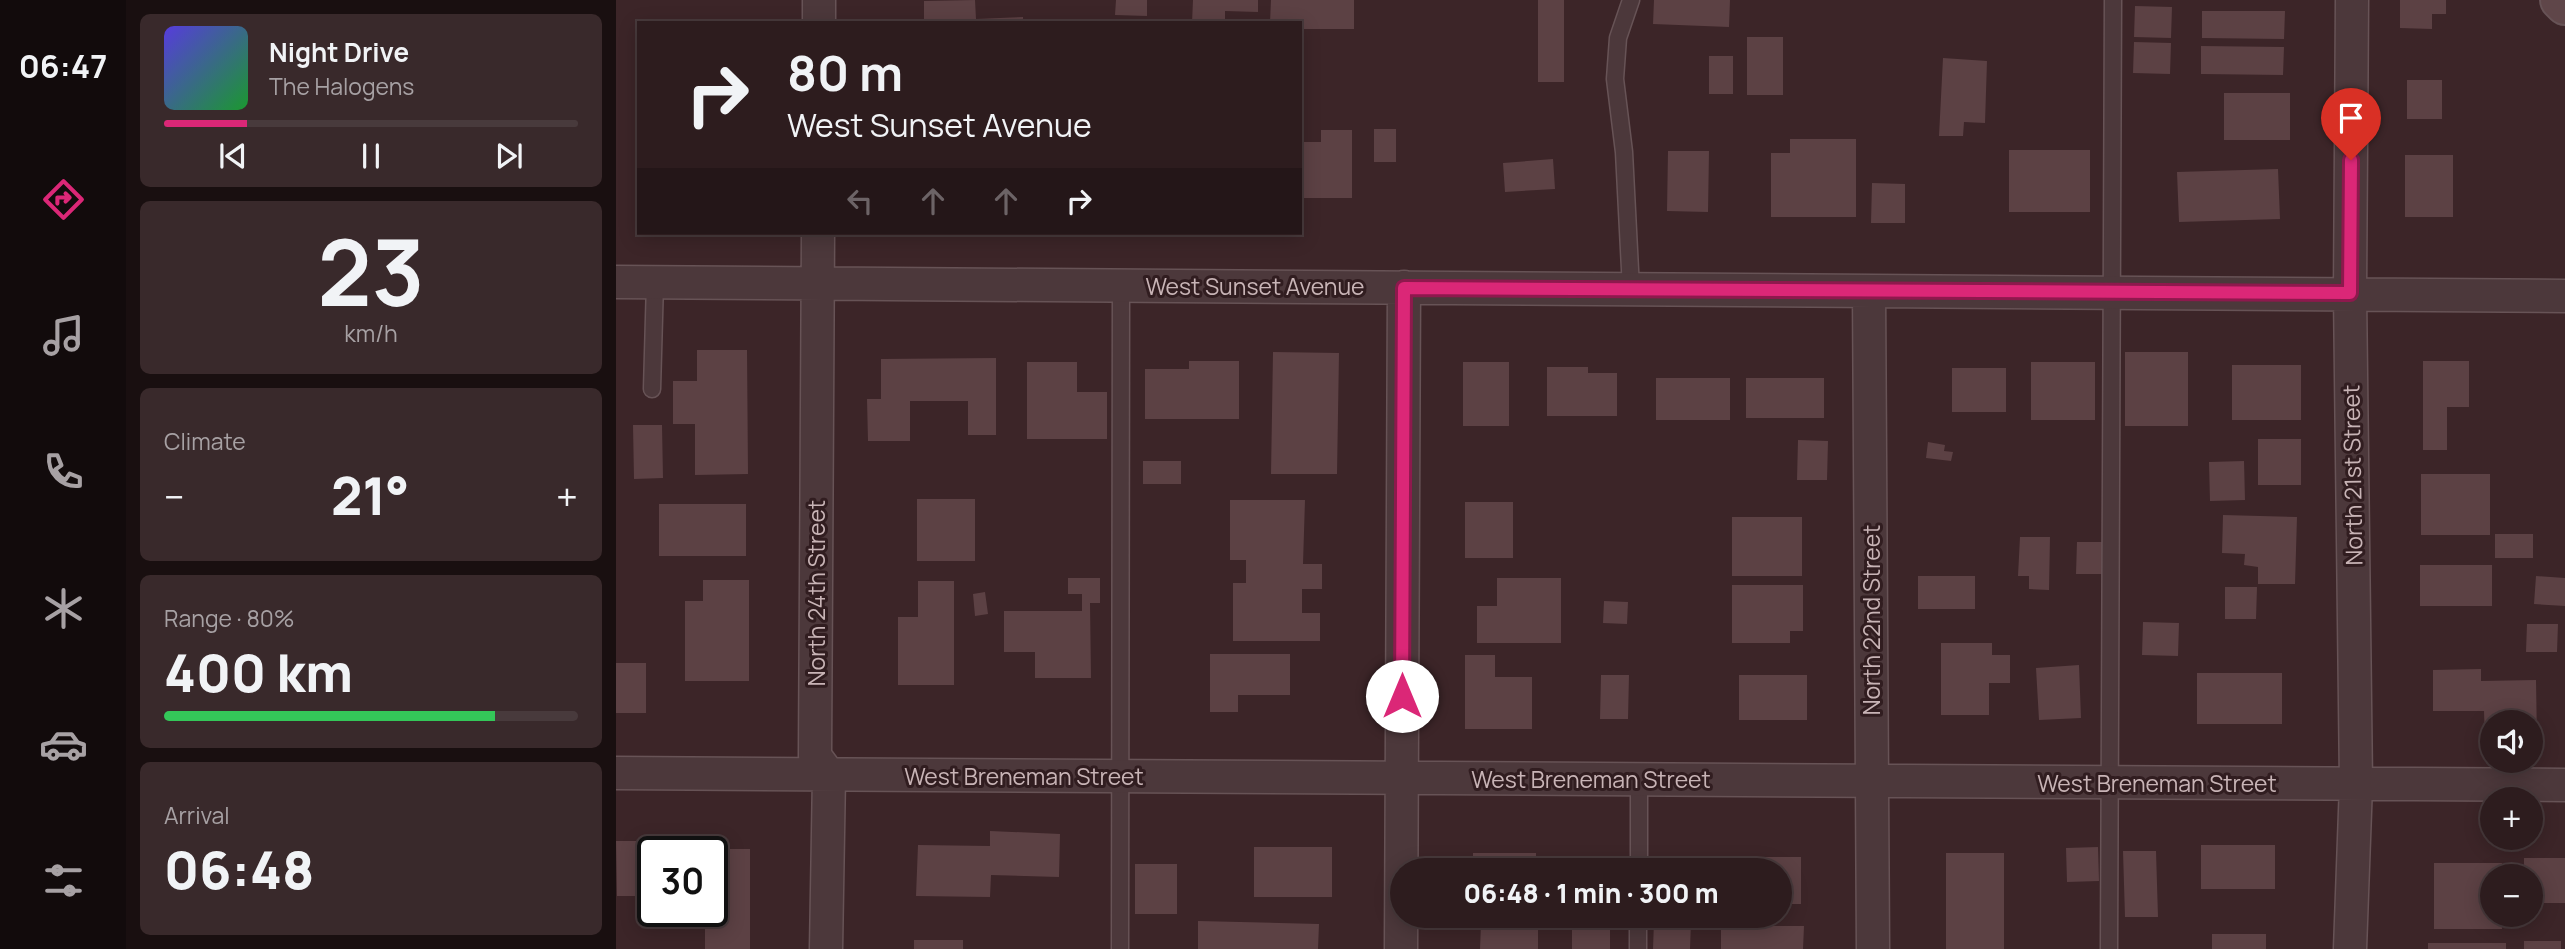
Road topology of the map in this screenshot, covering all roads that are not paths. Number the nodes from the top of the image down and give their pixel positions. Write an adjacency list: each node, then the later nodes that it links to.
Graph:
1 (819, 0): 7 (street)
2 (1630, 0): 14 (lane)
3 (2113, 0): 16 (lane)
4 (2352, 0): 17 (street, North 21st Street)
5 (2560, 0): 6 (street)
6 (2565, 5)
7 (819, 21)
8 (818, 235): 11 (street, North 24th Street)
9 (616, 282): 10 (street, West Sunset Avenue)
10 (655, 282): 11 (street, West Sunset Avenue); 19 (lane)
11 (817, 283): 12 (street, West Sunset Avenue); 21 (street, North 24th Street)
12 (1121, 285): 13 (street, West Sunset Avenue); 22 (lane)
13 (1404, 288): 14 (street, West Sunset Avenue); 23 (street)
14 (1631, 289): 15 (street, West Sunset Avenue)
15 (1869, 291): 16 (street, West Sunset Avenue); 25 (street, North 22nd Street)
16 (2112, 292): 17 (street, West Sunset Avenue); 26 (lane)
17 (2350, 293): 18 (street, West Sunset Avenue); 27 (street, North 21st Street)
18 (2565, 296)
19 (652, 388)
20 (616, 773): 21 (street, West Breneman Street)
21 (829, 775): 22 (street, West Breneman Street); 31 (street, North 24th Street)
22 (1121, 776): 23 (street, West Breneman Street); 32 (lane)
23 (1402, 778): 24 (street, West Breneman Street); 33 (street)
24 (1639, 779): 25 (street, West Breneman Street); 29 (lane)
25 (1872, 781): 26 (street, West Breneman Street); 35 (street, North 22nd Street)
26 (2110, 782): 27 (street, West Breneman Street); 36 (lane)
27 (2356, 784): 28 (street, West Breneman Street); 37 (street, North 21st Street)
28 (2565, 785)
29 (1639, 858)
30 (1638, 928): 34 (lane)
31 (826, 949)
32 (1119, 949)
33 (1401, 949)
34 (1638, 949)
35 (1873, 949)
36 (2109, 949)
37 (2350, 949)

